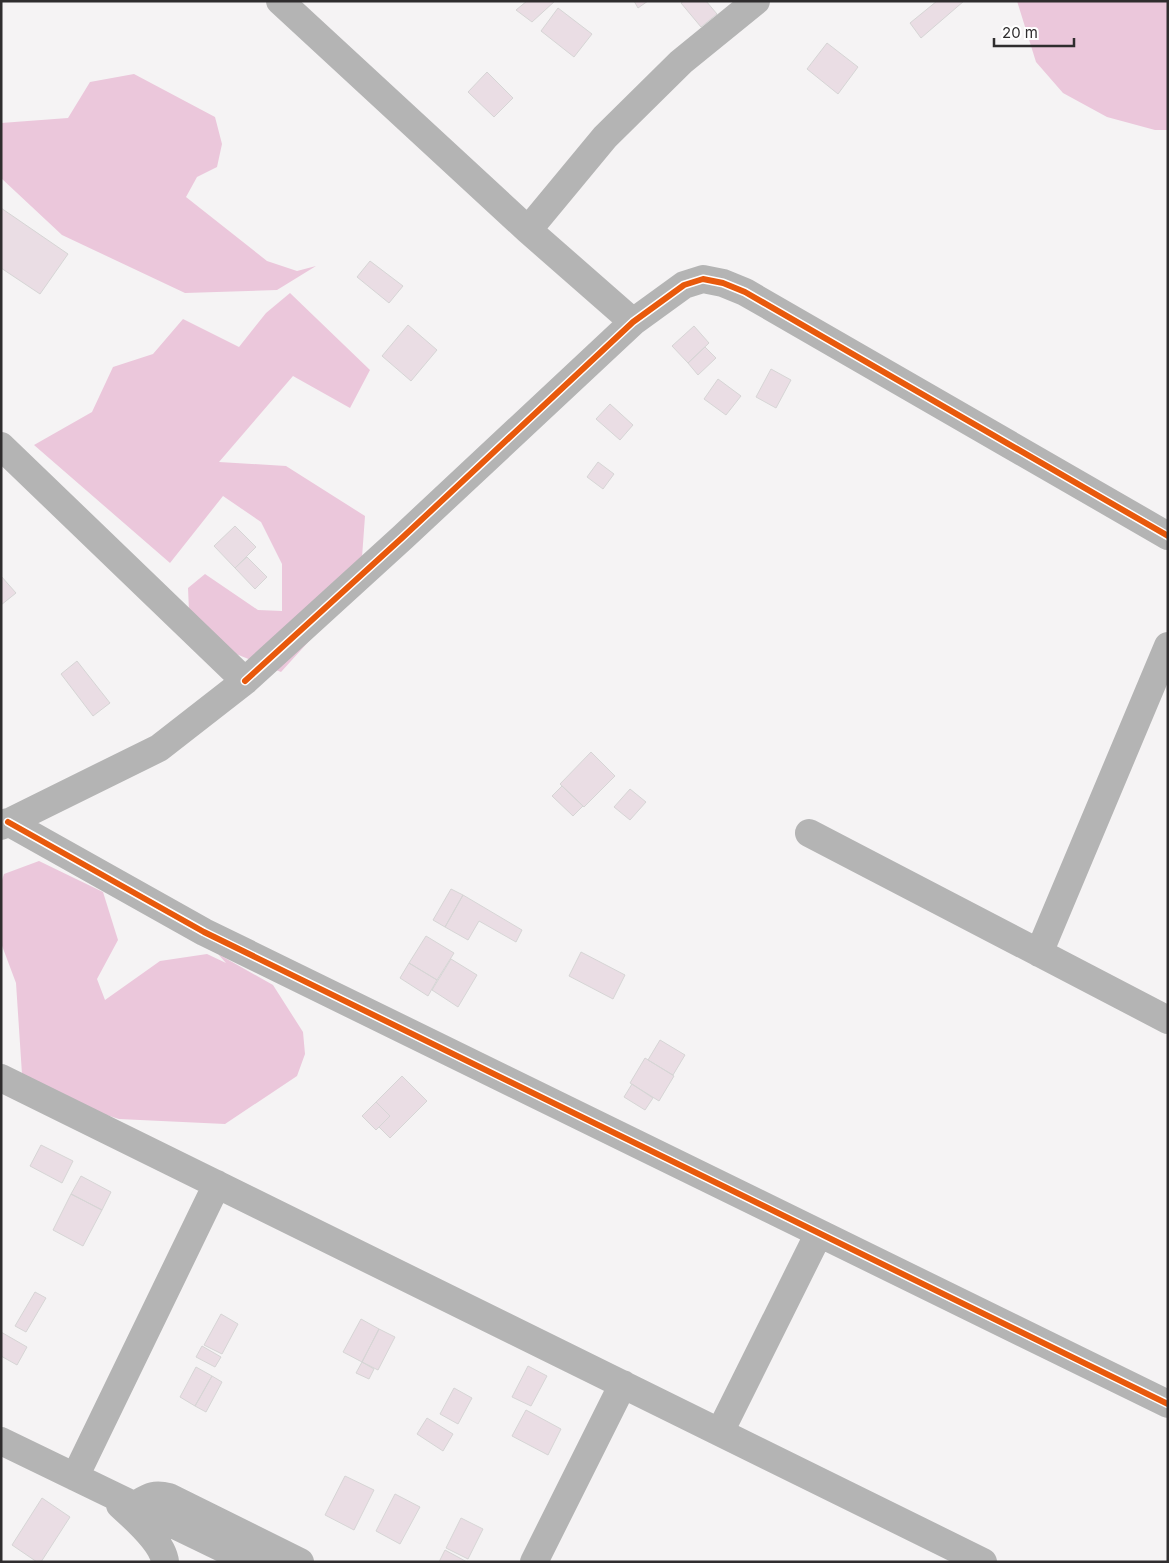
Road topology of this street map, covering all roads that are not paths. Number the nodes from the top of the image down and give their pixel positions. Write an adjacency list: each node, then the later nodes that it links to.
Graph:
1 (756, 1): 3 (street)
2 (283, 2): 3 (street)
3 (528, 230): 4 (street)
4 (633, 322): 6 (street); 8 (street)
5 (1, 446): 8 (street)
6 (1168, 536)
7 (1168, 646): 11 (street)
8 (245, 681): 9 (street)
9 (5, 824): 15 (street)
10 (809, 833): 11 (street)
11 (1039, 953): 12 (street)
12 (1168, 1020)
13 (1, 1078): 14 (street)
14 (217, 1184): 16 (street); 20 (street)
15 (819, 1233): 17 (street); 18 (street)
16 (623, 1384): 18 (street); 26 (street)
17 (1168, 1404)
18 (720, 1432): 27 (street)
19 (1, 1441): 20 (street)
20 (75, 1477): 21 (street)
21 (106, 1492): 22 (street); 23 (street)
22 (135, 1505): 24 (street); 25 (street)
23 (165, 1562)
24 (251, 1562)
25 (300, 1562)
26 (534, 1562)
27 (984, 1562)

